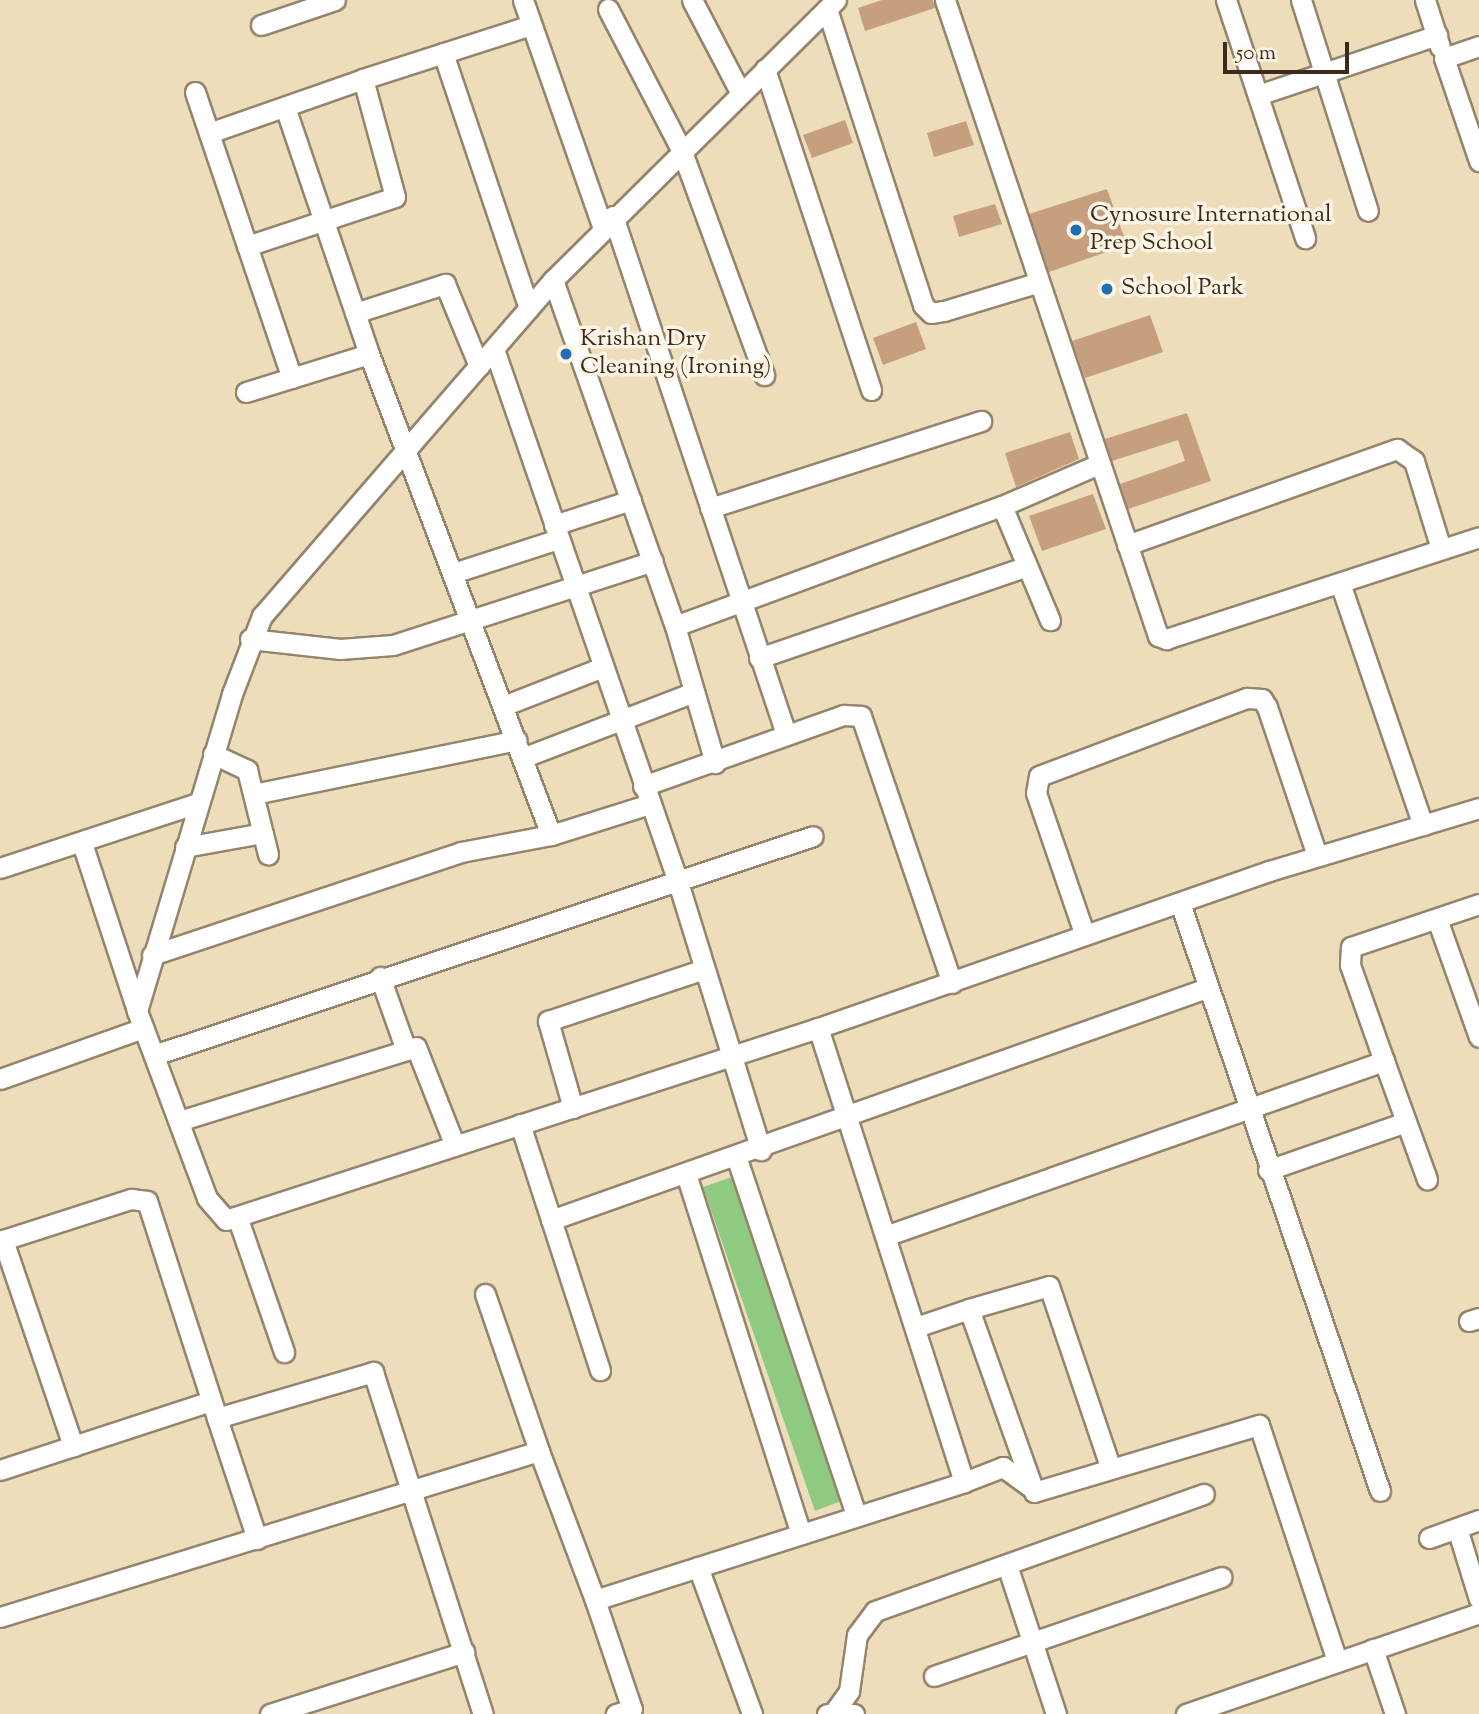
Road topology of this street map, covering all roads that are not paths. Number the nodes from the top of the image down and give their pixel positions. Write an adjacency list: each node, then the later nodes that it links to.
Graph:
1 (335, 0): 8 (street)
2 (523, 0): 12 (street)
3 (692, 0): 21 (street)
4 (945, 0): 33 (street)
5 (1226, 0): 22 (street)
6 (1301, 0): 18 (street)
7 (1425, 0): 13 (street)
8 (312, 4): 11 (street)
9 (832, 4): 17 (street); 33 (street)
10 (608, 9): 25 (street)
11 (261, 25)
12 (531, 25): 15 (street); 29 (street)
13 (1437, 36): 16 (street); 18 (street)
14 (1479, 46): 16 (street)
15 (443, 53): 19 (street); 34 (street)
16 (1444, 58): 26 (street)
17 (765, 69): 21 (street); 41 (street)
18 (1327, 74): 22 (street); 27 (street)
19 (363, 79): 23 (street); 28 (street)
20 (195, 92): 24 (street)
21 (740, 92): 25 (street)
22 (1258, 96): 30 (street)
23 (285, 107): 24 (street); 28 (street)
24 (209, 134): 31 (street)
25 (681, 149): 29 (street); 39 (street)
26 (1479, 161)
27 (1368, 211)
28 (324, 221): 31 (street); 35 (street)
29 (608, 222): 32 (street); 48 (street)
30 (1305, 238)
31 (247, 246): 40 (street)
32 (553, 281): 34 (street); 46 (street)
33 (1036, 283): 45 (street)
34 (529, 308): 36 (street)
35 (355, 313): 37 (street); 38 (street)
36 (494, 349): 38 (street); 49 (street)
37 (369, 354): 40 (street); 44 (street)
38 (479, 366): 44 (street)
39 (764, 375)
40 (292, 378): 42 (street)
41 (871, 390)
42 (246, 392)
43 (981, 422): 48 (street)
44 (407, 443): 55 (street); 62 (street)
45 (1099, 464): 47 (street); 51 (street)
46 (631, 500): 49 (street); 53 (street)
47 (1002, 506): 54 (street); 58 (street)
48 (710, 508): 58 (street)
49 (556, 532): 55 (street); 57 (street)
50 (1479, 537): 52 (street)
51 (1127, 545): 52 (street); 56 (street)
52 (1441, 549): 56 (street)
53 (653, 561): 57 (street); 61 (street)
54 (1027, 566): 59 (street); 63 (street)
55 (453, 573): 60 (street)
56 (1340, 583): 76 (street)
57 (575, 590): 60 (street); 64 (street)
58 (739, 600): 61 (street); 63 (street)
59 (1050, 620)
60 (472, 624): 62 (street); 66 (street)
61 (675, 626): 65 (street)
62 (250, 639): 70 (street)
63 (759, 658): 68 (street)
64 (603, 667): 66 (street); 67 (street)
65 (694, 692): 67 (street); 71 (street)
66 (503, 706): 69 (street)
67 (622, 721): 69 (street); 73 (street)
68 (786, 734): 71 (street); 93 (street)
69 (519, 749): 72 (street); 78 (street)
70 (214, 754): 72 (street); 74 (street)
71 (715, 762): 73 (street)
72 (254, 794): 77 (street)
73 (647, 795): 78 (street); 85 (street)
74 (198, 803): 80 (street); 81 (street)
75 (1479, 808): 76 (street)
76 (1423, 825): 83 (street)
77 (263, 833): 81 (street); 82 (street)
78 (551, 835): 90 (street)
79 (813, 836): 85 (street)
80 (82, 843): 84 (street); 95 (street)
81 (185, 847): 90 (street)
82 (268, 854)
83 (1317, 856): 86 (street); 89 (street)
84 (0, 868)
85 (677, 879): 91 (street); 92 (street)
86 (1180, 903): 89 (street); 94 (street)
87 (1479, 904): 88 (street)
88 (1437, 919): 97 (street); 101 (street)
89 (1084, 933): 93 (street)
90 (152, 955): 95 (street)
91 (704, 969): 100 (street); 103 (street)
92 (380, 977): 98 (street); 99 (street)
93 (952, 983): 96 (street)
94 (1207, 989): 104 (street); 105 (street)
95 (140, 1019): 99 (street); 102 (street)
96 (818, 1028): 100 (street); 105 (street)
97 (1479, 1037)
98 (406, 1050): 106 (street); 109 (street)
99 (153, 1055): 106 (street)
100 (729, 1058): 103 (street); 110 (street)
101 (1384, 1060): 104 (street); 107 (street)
102 (0, 1079)
103 (573, 1108): 108 (street)
104 (1248, 1108): 112 (street); 117 (street)
105 (848, 1115): 110 (street); 117 (street)
106 (179, 1121): 115 (street)
107 (1406, 1122): 112 (street); 114 (street)
108 (520, 1124): 109 (street); 116 (street)
109 (455, 1146): 115 (street)
110 (761, 1150): 111 (street)
111 (737, 1158): 113 (street); 134 (street)
112 (1268, 1170): 131 (street)
113 (687, 1177): 116 (street); 137 (street)
114 (1427, 1180)
115 (238, 1219): 122 (street)
116 (551, 1220): 123 (street)
117 (888, 1235): 121 (street)
118 (2, 1240): 124 (street); 125 (street)
119 (485, 1294): 126 (street)
120 (969, 1309): 121 (street); 127 (street); 132 (street)
121 (916, 1327): 129 (street)
122 (284, 1352)
123 (600, 1370)
124 (214, 1410): 125 (street); 130 (street); 139 (street)
125 (73, 1446): 128 (street)
126 (539, 1451): 130 (street); 144 (street)
127 (1110, 1466): 132 (street); 150 (street)
128 (0, 1469)
129 (964, 1482): 132 (street); 134 (street)
130 (415, 1491): 139 (street); 149 (street)
131 (1380, 1491)
132 (1034, 1492)
133 (1204, 1494): 140 (street)
134 (856, 1516): 137 (street)
135 (1479, 1520): 136 (street)
136 (1457, 1528): 138 (street); 143 (street)
137 (801, 1534): 141 (street)
138 (1429, 1538)
139 (257, 1539): 146 (street)
140 (1007, 1564): 147 (street); 154 (street)
141 (698, 1567): 144 (street); 158 (street)
142 (1221, 1577): 147 (street)
143 (1479, 1598)
144 (596, 1600): 153 (street)
145 (1479, 1613): 148 (street)
146 (0, 1617)
147 (1033, 1641): 151 (street); 160 (street)
148 (1373, 1649): 150 (street); 161 (street)
149 (464, 1652): 152 (street); 157 (street)
150 (1337, 1661): 155 (street)
151 (934, 1676)
152 (299, 1710): 156 (street)
153 (628, 1712)
154 (830, 1713): 159 (street)
155 (1189, 1713)
156 (270, 1714)
157 (484, 1714)
158 (752, 1714)
159 (854, 1714)
160 (1056, 1714)
161 (1395, 1714)

